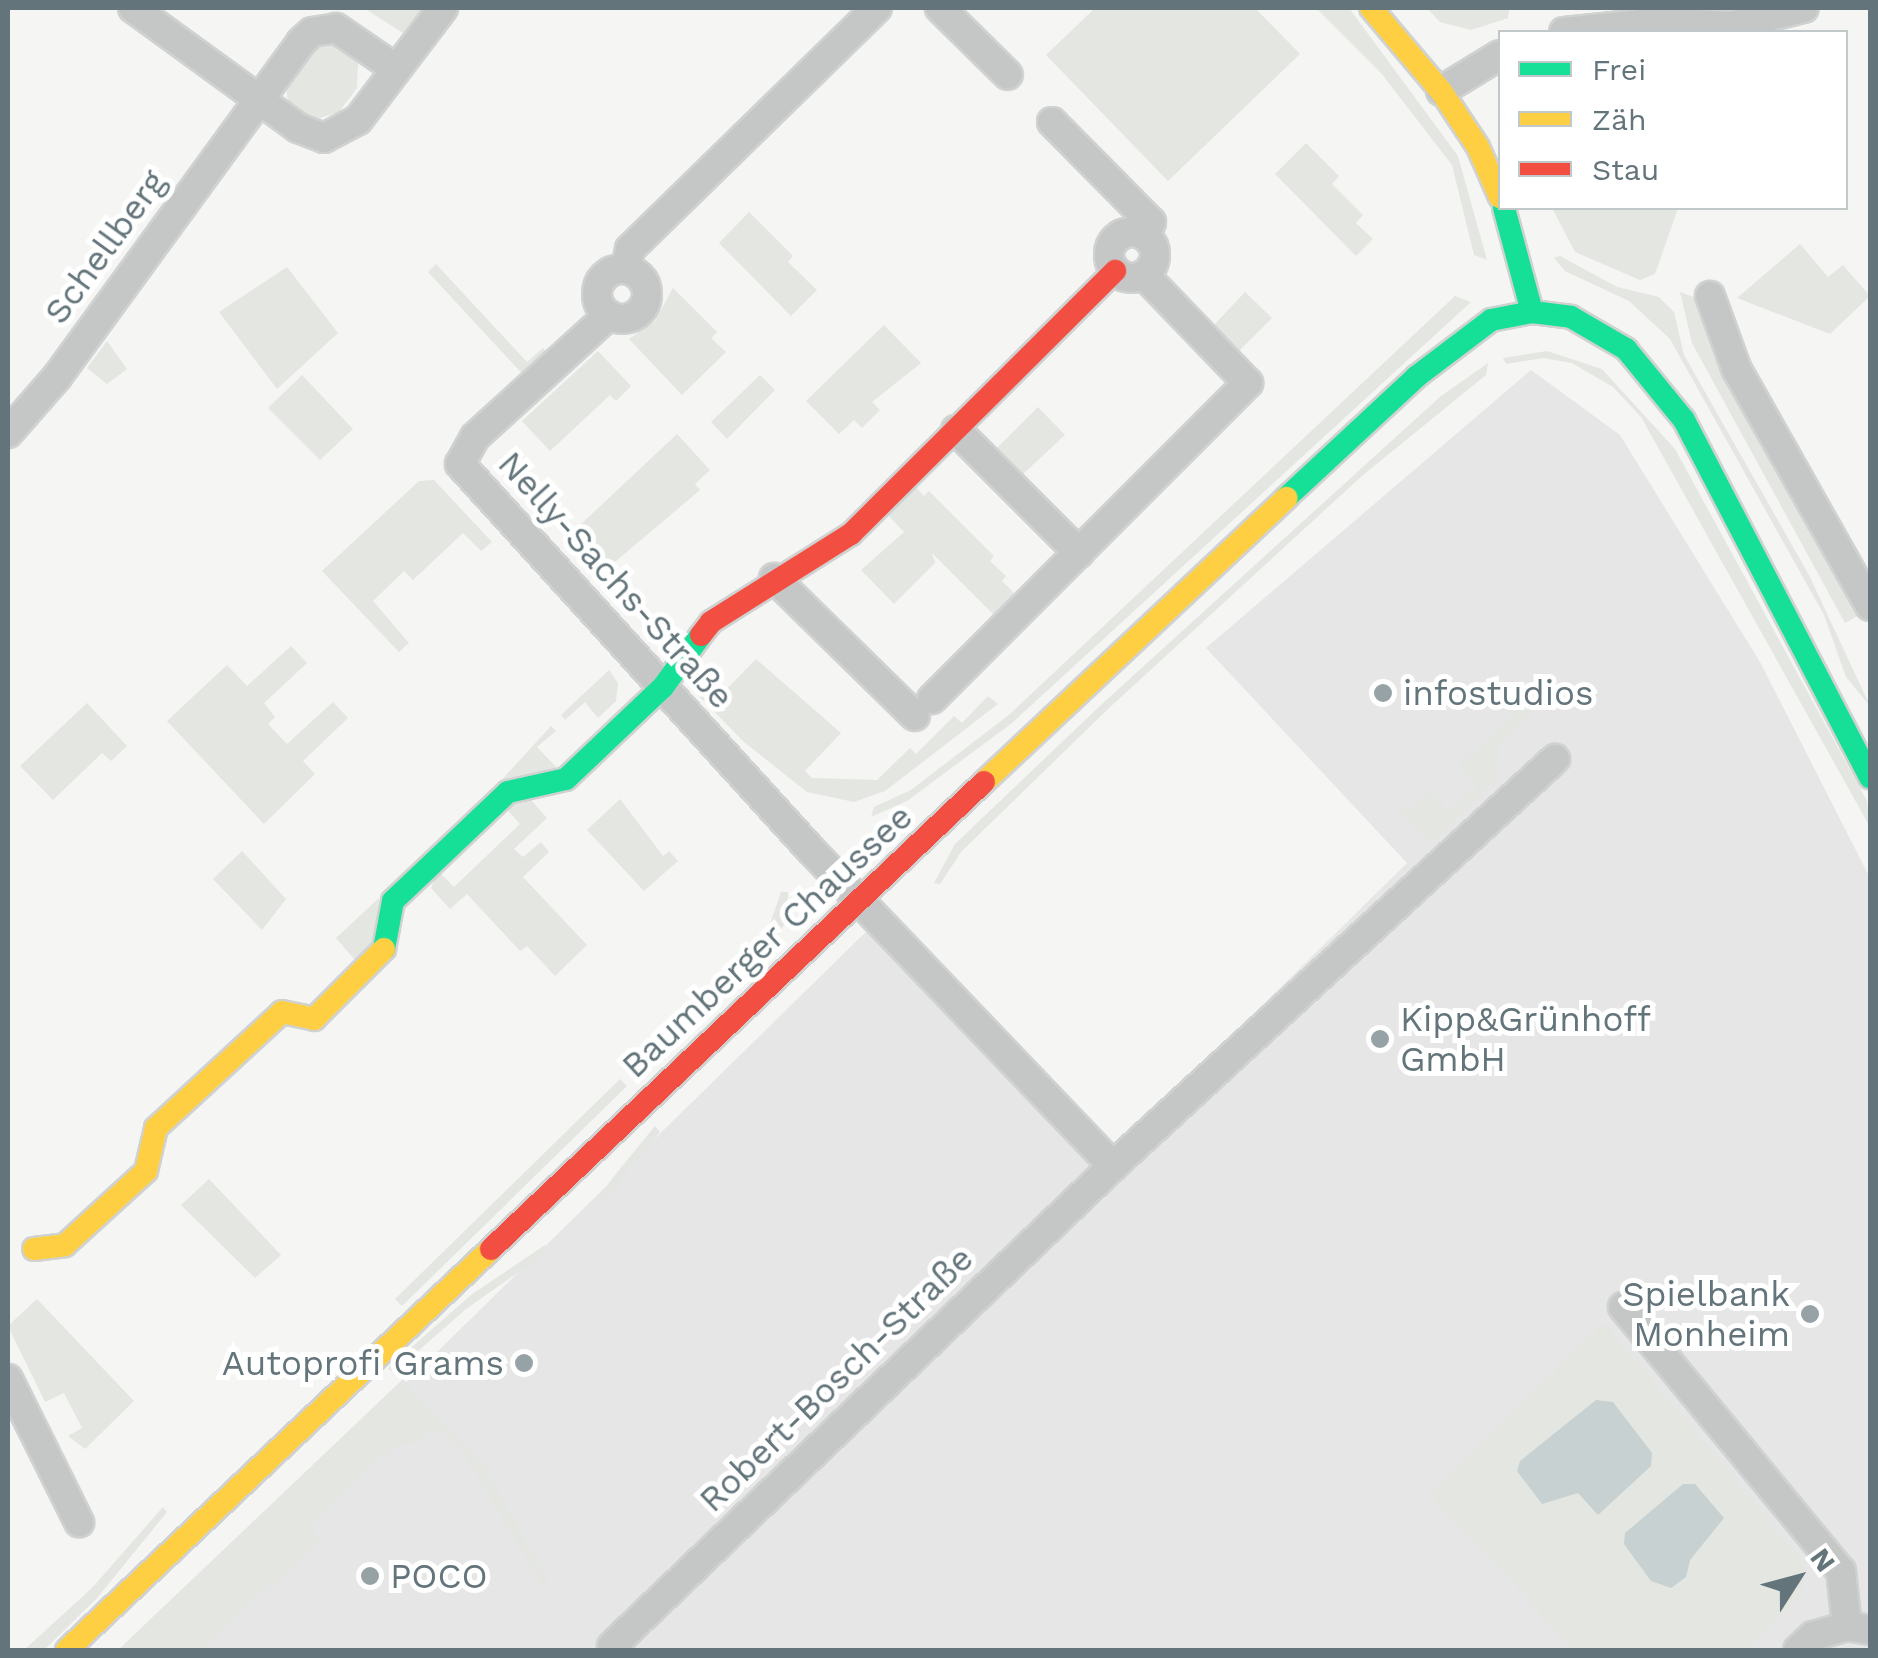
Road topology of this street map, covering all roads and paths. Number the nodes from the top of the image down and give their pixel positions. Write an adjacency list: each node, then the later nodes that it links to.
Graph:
1 (133, 8): 12 (street)
2 (443, 8): 9 (street)
3 (877, 8): 26 (street, Nelly-Sachs-Straße)
4 (940, 8): 10 (street)
5 (1371, 8): 11 (street)
6 (1804, 8): 7 (street)
7 (1583, 30)
8 (1498, 57): 11 (street)
9 (396, 69): 12 (street); 12 (street, Schellberg)
10 (1008, 76)
11 (1441, 91): 14 (street)
12 (258, 100): 22 (street, Schellberg)
13 (1052, 122): 16 (street)
14 (1498, 192)
15 (1505, 210): 20 (street)
16 (1145, 236): 17 (street); 18 (street)
17 (1115, 271): 18 (street); 21 (street)
18 (1144, 275): 23 (street)
19 (1710, 296): 25 (street)
20 (1532, 312): 28 (street); 29 (street, Baumberger Chaussee)
21 (956, 430): 23 (street); 24 (street)
22 (8, 433)
23 (1079, 553): 24 (street)
24 (774, 578): 26 (street)
25 (1870, 606)
26 (663, 687): 29 (street, Nelly-Sachs-Straße); 31 (street)
27 (1555, 759): 30 (street, Robert-Bosch-Straße)
28 (1870, 777)
29 (862, 902): 30 (street); 37 (street, Baumberger Chaussee)
30 (1113, 1166): 36 (street, Robert-Bosch-Straße)
31 (34, 1249)
32 (1623, 1307): 35 (street)
33 (8, 1379): 34 (street)
34 (79, 1522)
35 (1859, 1628): 38 (street)
36 (612, 1646)
37 (66, 1650)
38 (1798, 1650)

